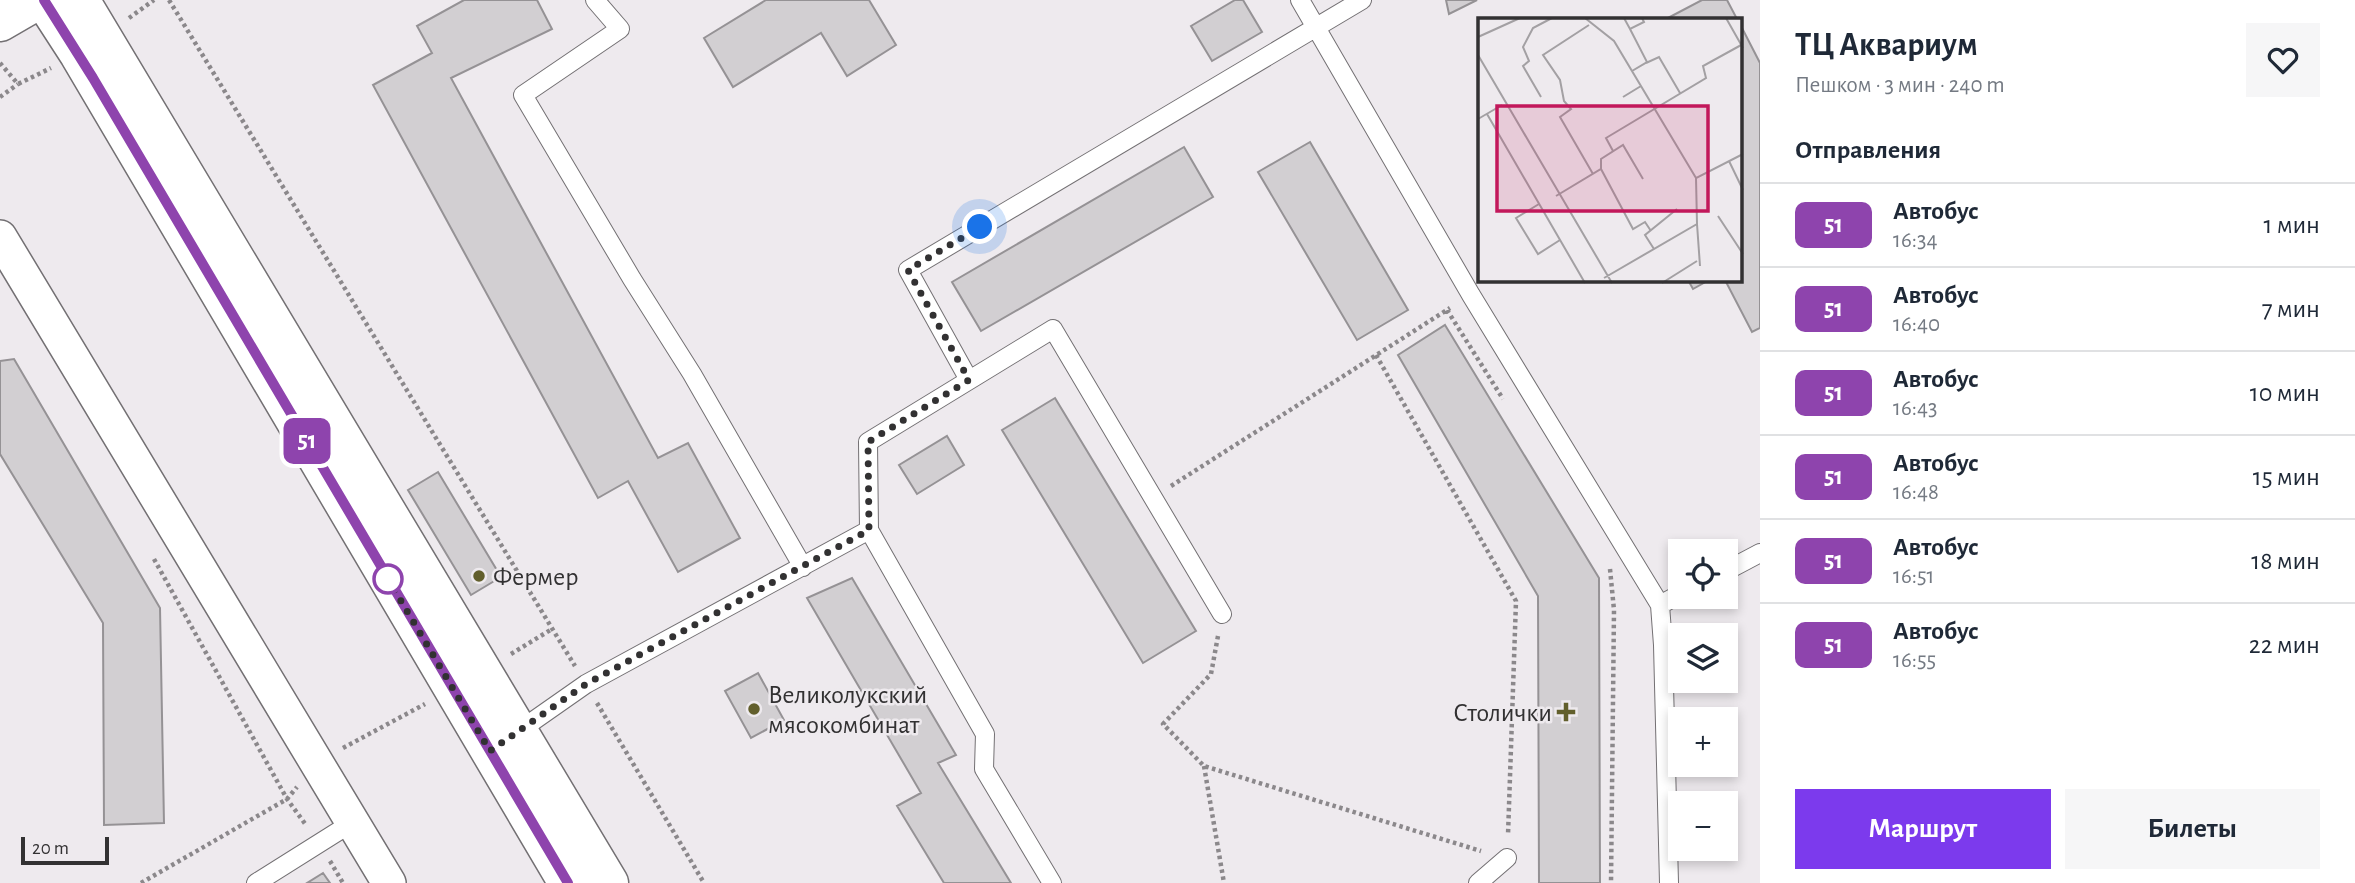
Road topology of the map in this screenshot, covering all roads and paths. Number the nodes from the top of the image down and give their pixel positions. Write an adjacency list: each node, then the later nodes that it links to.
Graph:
1 (38, 0): 8 (main road)
2 (44, 0): 29 (main road)
3 (80, 0): 29 (main road)
4 (169, 0): 28 (path)
5 (595, 0): 23 (lane)
6 (1300, 0): 9 (lane)
7 (1362, 0): 9 (lane)
8 (0, 22)
9 (1316, 28): 13 (lane); 16 (lane)
10 (18, 84): 11 (path)
11 (0, 97)
12 (0, 237): 31 (street)
13 (1471, 295): 14 (path); 26 (lane)
14 (1447, 310): 15 (path); 17 (path)
15 (1376, 355): 18 (path); 33 (path)
16 (969, 380): 18 (lane); 19 (lane)
17 (1507, 404)
18 (1153, 498): 27 (lane)
19 (869, 530): 23 (lane); 40 (lane)
20 (1760, 553): 22 (lane)
21 (153, 558): 32 (path)
22 (1738, 565)
23 (803, 567): 28 (lane)
24 (1610, 568): 43 (path)
25 (1668, 601): 26 (lane)
26 (1660, 605): 44 (lane)
27 (1222, 614): 30 (path)
28 (586, 684): 29 (lane); 39 (path)
29 (504, 741): 37 (main road); 38 (main road)
30 (1204, 766): 33 (path); 41 (path)
31 (353, 822): 32 (lane); 36 (street)
32 (320, 843): 34 (lane); 35 (path)
33 (1507, 858): 42 (lane)
34 (256, 883)
35 (343, 883)
36 (389, 883)
37 (568, 883)
38 (609, 883)
39 (704, 883)
40 (1052, 883)
41 (1224, 883)
42 (1478, 883)
43 (1611, 883)
44 (1669, 883)

